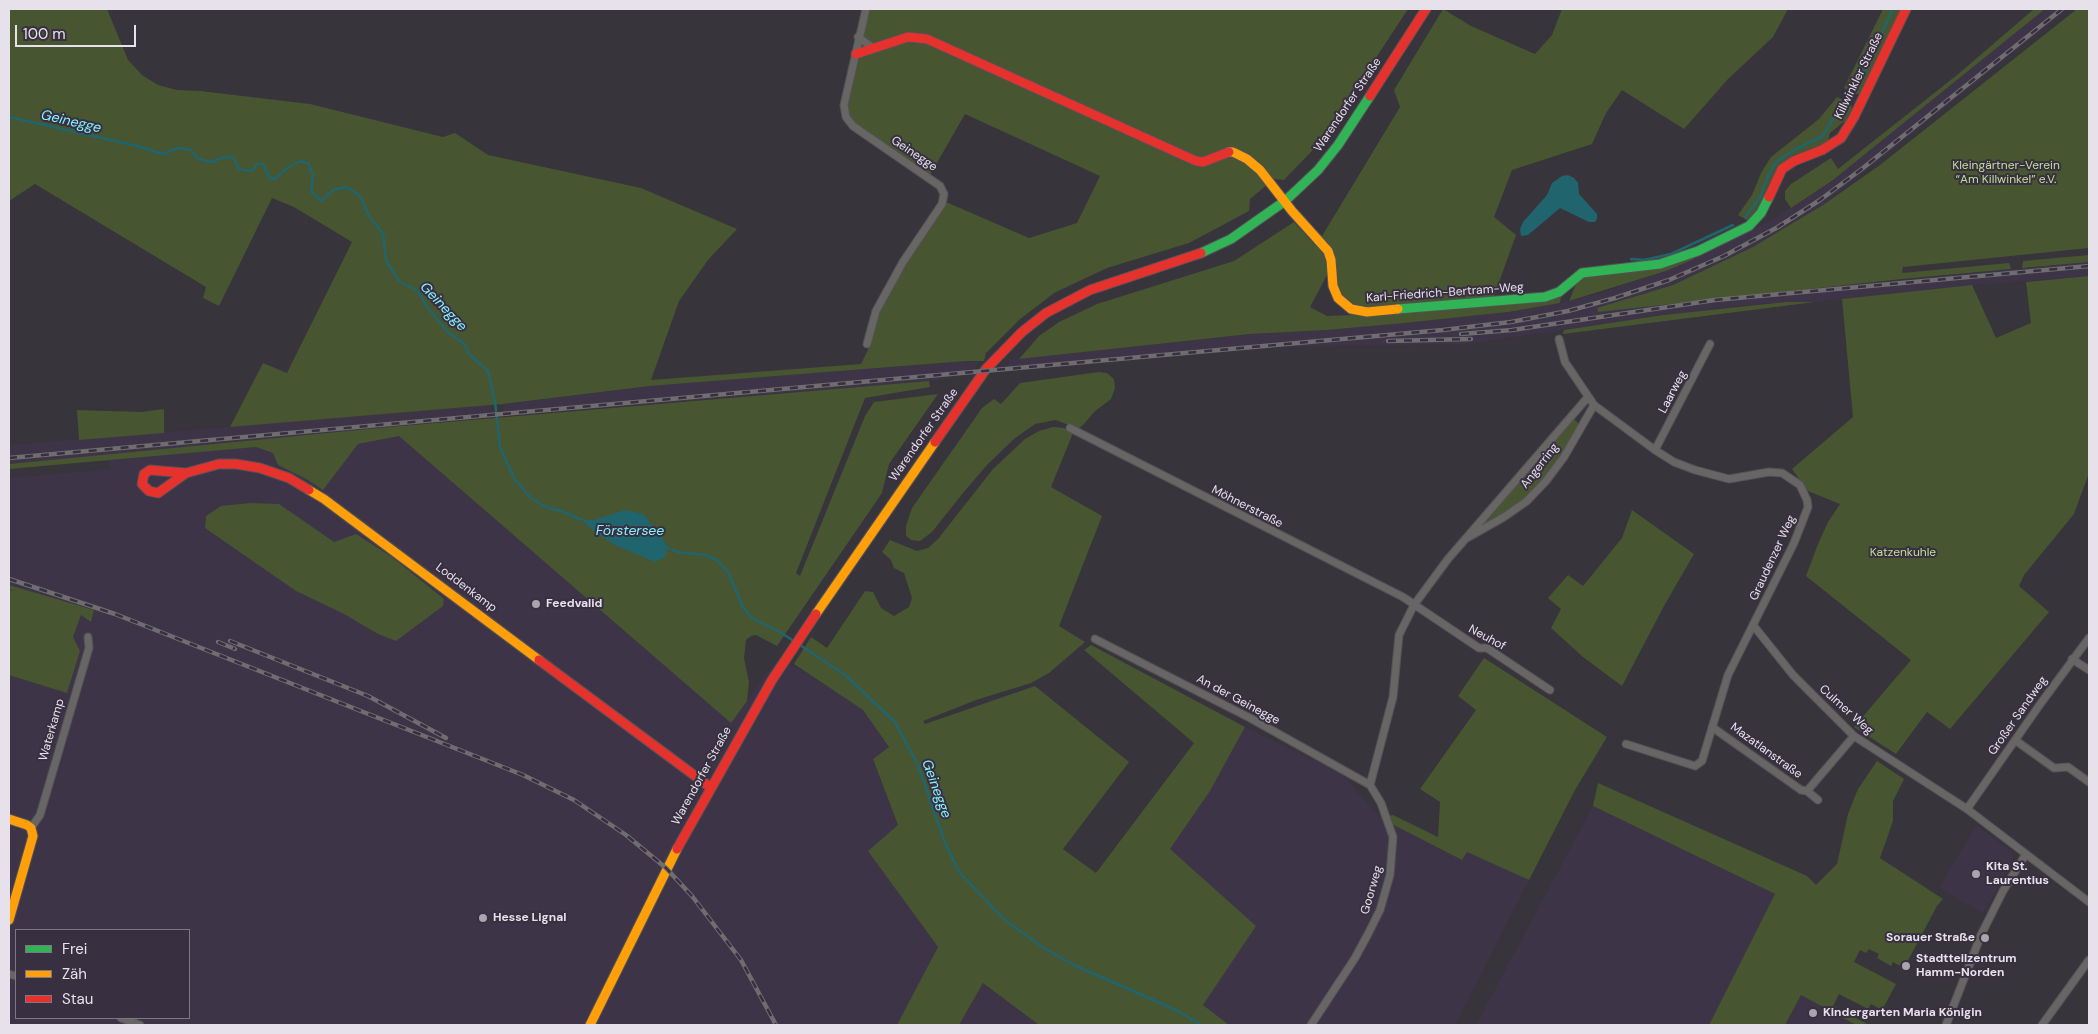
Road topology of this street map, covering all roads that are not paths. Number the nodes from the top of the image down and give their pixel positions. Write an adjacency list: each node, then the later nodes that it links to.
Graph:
1 (866, 9): 4 (street, Geinegge)
2 (1426, 9): 7 (street, Warendorfer Straße)
3 (1906, 9): 8 (street, Killwinkler Straße)
4 (858, 37): 5 (street); 6 (street, Geinegge)
5 (873, 48): 6 (street, Karl-Friedrich-Bertram-Weg); 7 (street, Karl-Friedrich-Bertram-Weg)
6 (856, 54): 10 (street, Geinegge)
7 (1285, 202): 8 (street, Karl-Friedrich-Bertram-Weg); 32 (street, Warendorfer Straße)
8 (1576, 277)
9 (1559, 339): 12 (street, Graudenzer Weg)
10 (867, 344)
11 (1710, 344): 15 (street, Laarweg)
12 (1588, 397): 13 (street, Graudenzer Weg); 17 (street, Angerring)
13 (1594, 405): 15 (street, Graudenzer Weg); 17 (street, Angerring)
14 (1070, 428): 18 (street, Möhnerstraße)
15 (1655, 450): 19 (street, Graudenzer Weg)
16 (186, 473): 32 (street, Loddenkamp)
17 (1462, 541): 18 (street, Angerring)
18 (1414, 605): 25 (street, Neuhof); 31 (street)
19 (1753, 625): 26 (street, Graudenzer Weg); 27 (street, Culmer Weg)
20 (88, 637): 37 (street, Waterkamp)
21 (2089, 638): 23 (street, Großer Sandweg)
22 (1095, 639): 31 (street, An der Geinegge)
23 (2072, 659): 24 (street); 28 (street, Großer Sandweg)
24 (2089, 670)
25 (1550, 690)
26 (1712, 727): 29 (street, Graudenzer Weg); 33 (street, Mazatlanstraße)
27 (1854, 736): 33 (street, Mazatlanstraße); 35 (street, Culmer Weg)
28 (2015, 740): 30 (street); 35 (street, Großer Sandweg)
29 (1626, 744)
30 (2089, 782)
31 (1370, 785): 45 (street, Goorweg)
32 (710, 787): 44 (street, Warendorfer Straße)
33 (1807, 791): 34 (street, Mazatlanstraße)
34 (1818, 800)
35 (1967, 809): 38 (street, Culmer Weg)
36 (9, 819): 37 (street)
37 (31, 828): 40 (street, Waterkamp)
38 (2026, 854): 39 (street, Culmer Weg); 46 (street)
39 (2089, 902)
40 (9, 920)
41 (2089, 960): 47 (street)
42 (124, 1019): 43 (street)
43 (140, 1025)
44 (590, 1025)
45 (1311, 1025)
46 (1946, 1025)
47 (2042, 1025)

